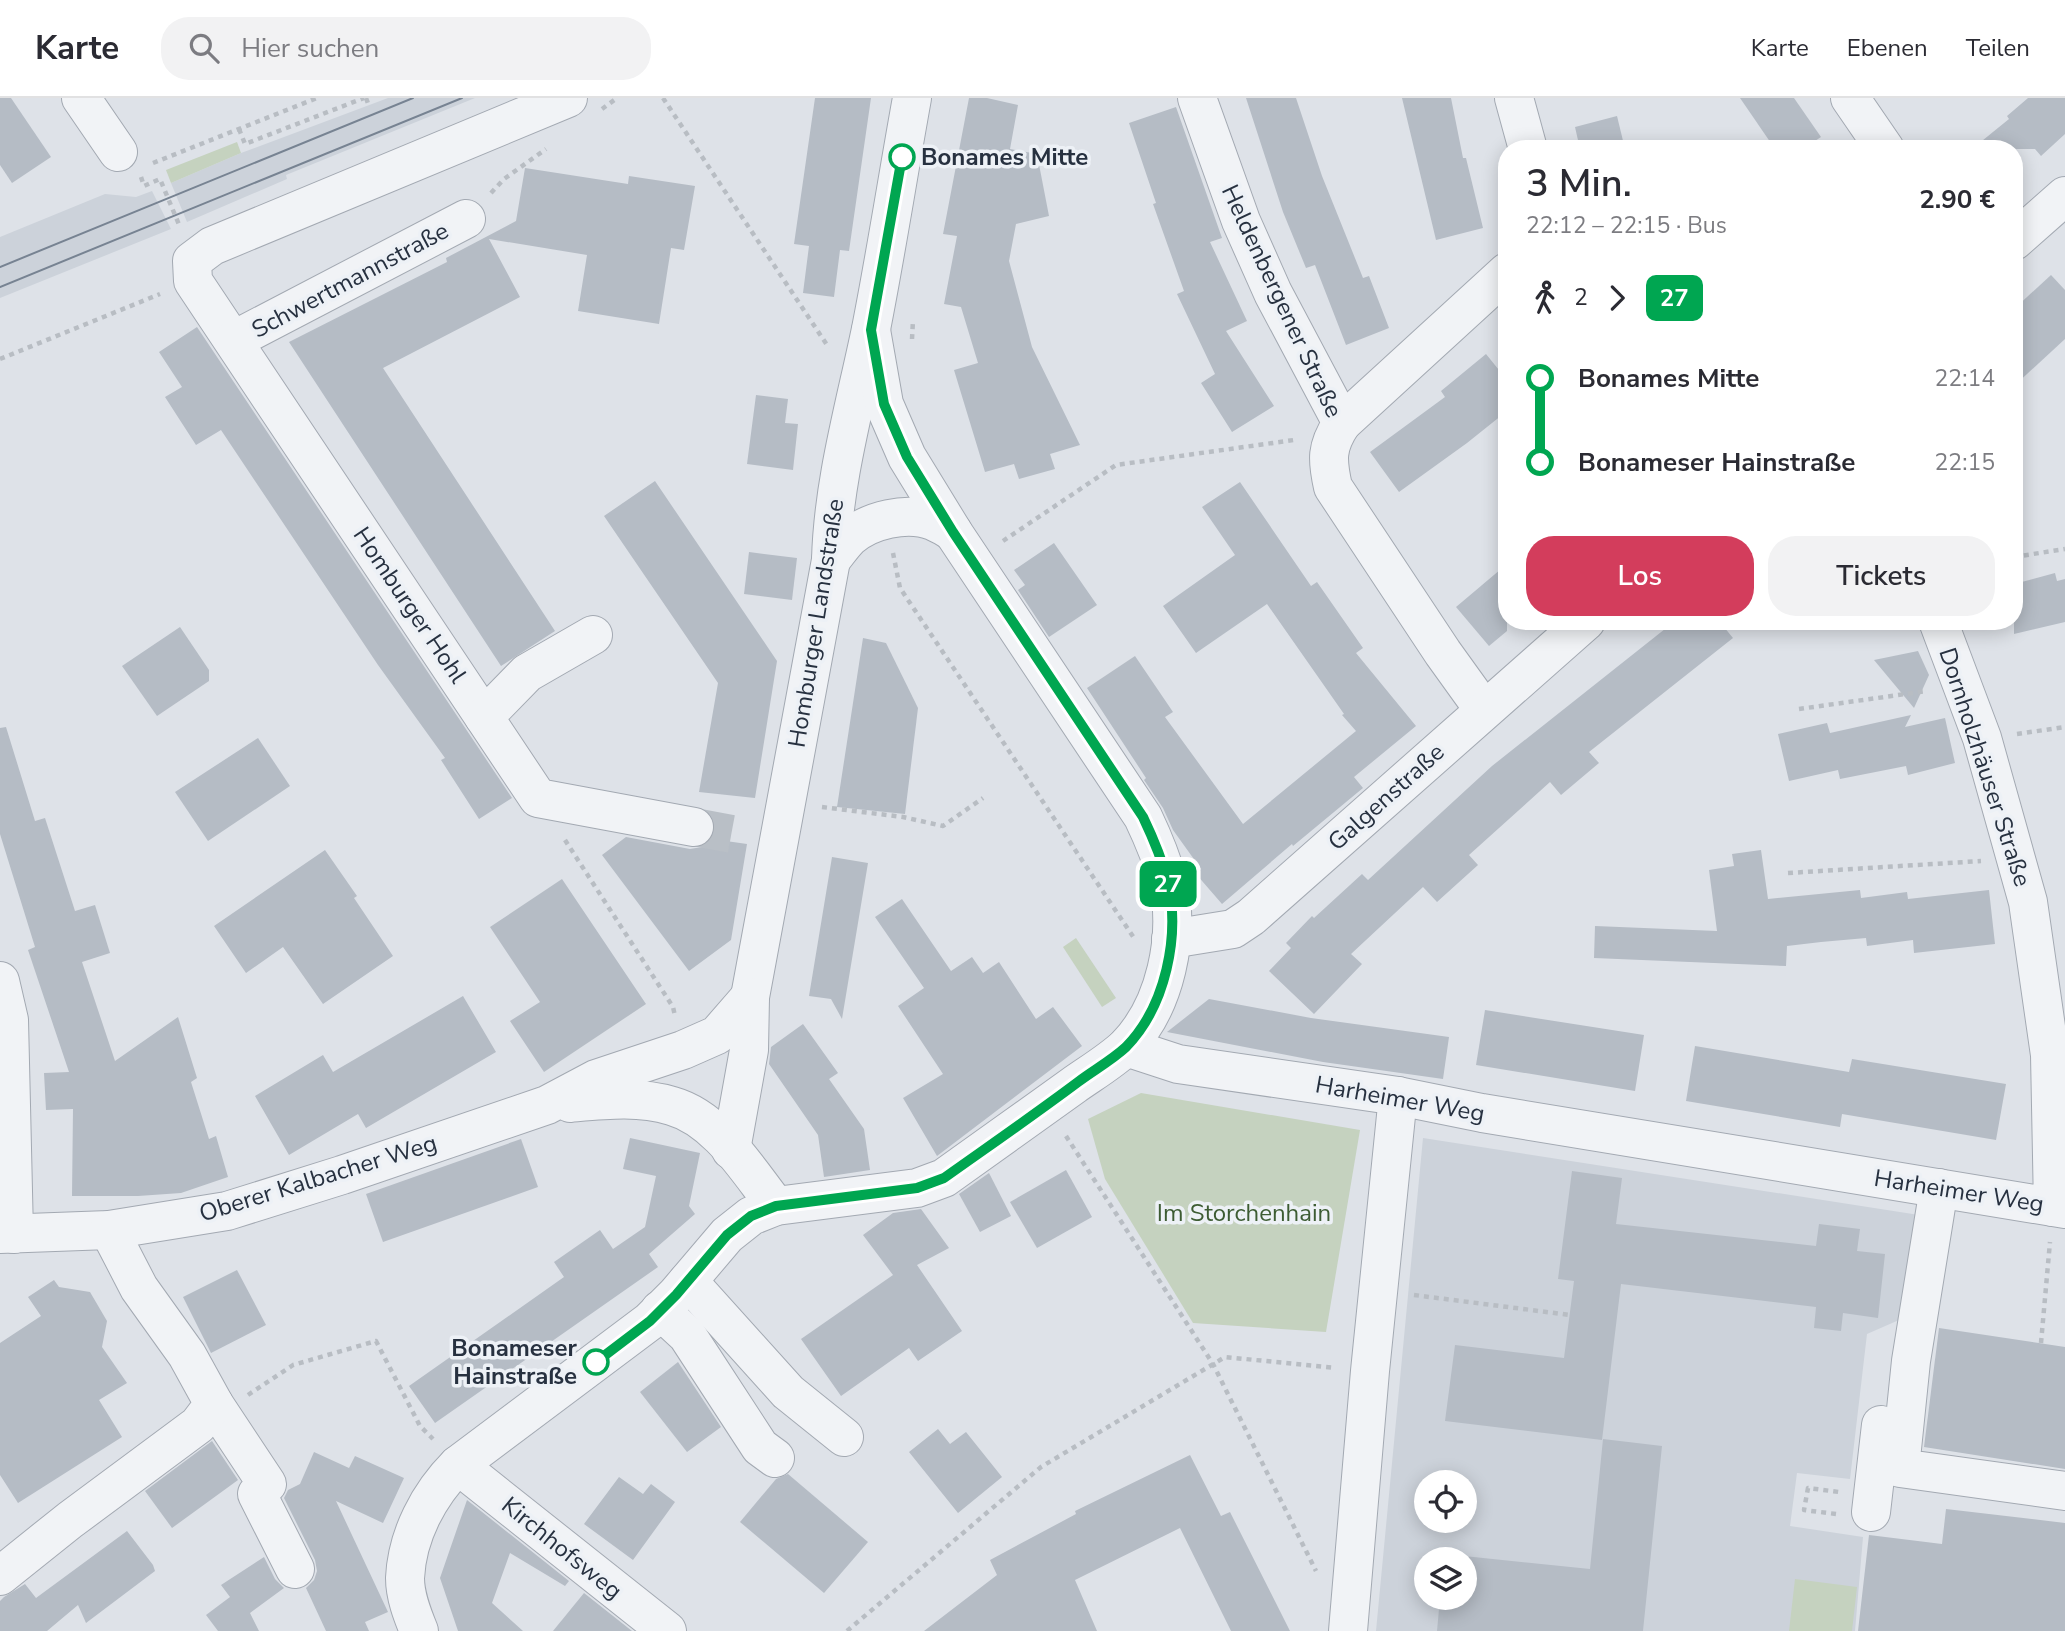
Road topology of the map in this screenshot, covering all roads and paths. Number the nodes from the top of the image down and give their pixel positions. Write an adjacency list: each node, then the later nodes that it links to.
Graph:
1 (81, 98): 16 (street)
2 (317, 98): 12 (path)
3 (365, 98): 10 (path); 12 (path)
4 (617, 98): 11 (path)
5 (663, 98): 28 (path)
6 (912, 98): 24 (street, Homburger Landstraße)
7 (1197, 98): 29 (street, Heldenbergener Straße)
8 (1514, 98): 13 (street)
9 (1850, 98): 14 (street)
10 (369, 106)
11 (581, 106): 22 (street)
12 (239, 130): 16 (path)
13 (1526, 140)
14 (1879, 140)
15 (549, 146): 18 (path)
16 (128, 160): 19 (path)
17 (2065, 196): 20 (street)
18 (466, 219): 25 (street, Schwertmannstraße)
19 (190, 224)
20 (2023, 233)
21 (1498, 280): 29 (street)
22 (193, 281): 25 (street, Homburger Hohl); 27 (path)
23 (913, 309): 26 (path)
24 (871, 330): 30 (street); 35 (street, Homburger Landstraße)
25 (234, 340): 42 (street, Homburger Hohl)
26 (911, 346)
27 (0, 359)
28 (836, 359)
29 (1336, 432): 31 (path); 41 (street, Heldenbergener Straße)
30 (953, 532): 35 (street); 51 (street)
31 (1001, 542)
32 (892, 549): 51 (path)
33 (2065, 549): 34 (path)
34 (2023, 556)
35 (831, 561): 47 (street, Homburger Landstraße)
36 (1576, 630): 41 (street, Galgenstraße)
37 (1941, 630): 39 (street, Dornholzhäuser Straße)
38 (593, 635): 42 (street)
39 (1962, 686): 40 (path); 44 (street, Dornholzhäuser Straße)
40 (1800, 709)
41 (1484, 710): 51 (street, Galgenstraße)
42 (484, 717): 45 (street, Homburger Hohl)
43 (2065, 727): 44 (path)
44 (1982, 738): 49 (street, Dornholzhäuser Straße)
45 (538, 798): 48 (street); 55 (path)
46 (983, 798): 47 (path)
47 (786, 802): 53 (street, Homburger Landstraße)
48 (694, 827)
49 (2017, 859): 50 (path); 62 (street, Dornholzhäuser Straße)
50 (1788, 873)
51 (1155, 943): 54 (street)
52 (0, 981): 64 (street)
53 (750, 997): 55 (street, Oberer Kalbacher Weg); 59 (street, Homburger Landstraße)
54 (1126, 1047): 56 (street, Harheimer Weg); 61 (street)
55 (683, 1050): 57 (street, Oberer Kalbacher Weg)
56 (1398, 1096): 60 (street, Harheimer Weg); 66 (street)
57 (547, 1105): 59 (street, Oberer Kalbacher Weg); 63 (street, Oberer Kalbacher Weg)
58 (1064, 1134): 71 (path)
59 (731, 1150): 61 (street, Oberer Kalbacher Weg)
60 (1939, 1188): 62 (street, Harheimer Weg); 69 (street)
61 (776, 1206): 65 (street)
62 (2059, 1208): 70 (path)
63 (109, 1230): 64 (street, Oberer Kalbacher Weg); 73 (street)
64 (7, 1234)
65 (688, 1282): 67 (street); 74 (street)
66 (1378, 1290): 68 (path); 72 (street)
67 (660, 1310): 75 (street); 76 (street)
68 (1570, 1315)
69 (1917, 1328): 77 (street); 78 (street)
70 (2040, 1343)
71 (1213, 1364): 72 (path); 81 (path); 84 (path)
72 (1370, 1371): 85 (street)
73 (214, 1404): 76 (path); 79 (street); 80 (street)
74 (845, 1437)
75 (775, 1458)
76 (458, 1465): 82 (street); 83 (street, Kirchhofsweg)
77 (2065, 1491)
78 (1851, 1506): 78 (path)
79 (295, 1569)
80 (0, 1576)
81 (1322, 1583)
82 (419, 1631)
83 (667, 1631)
84 (847, 1631)
85 (1348, 1631)

